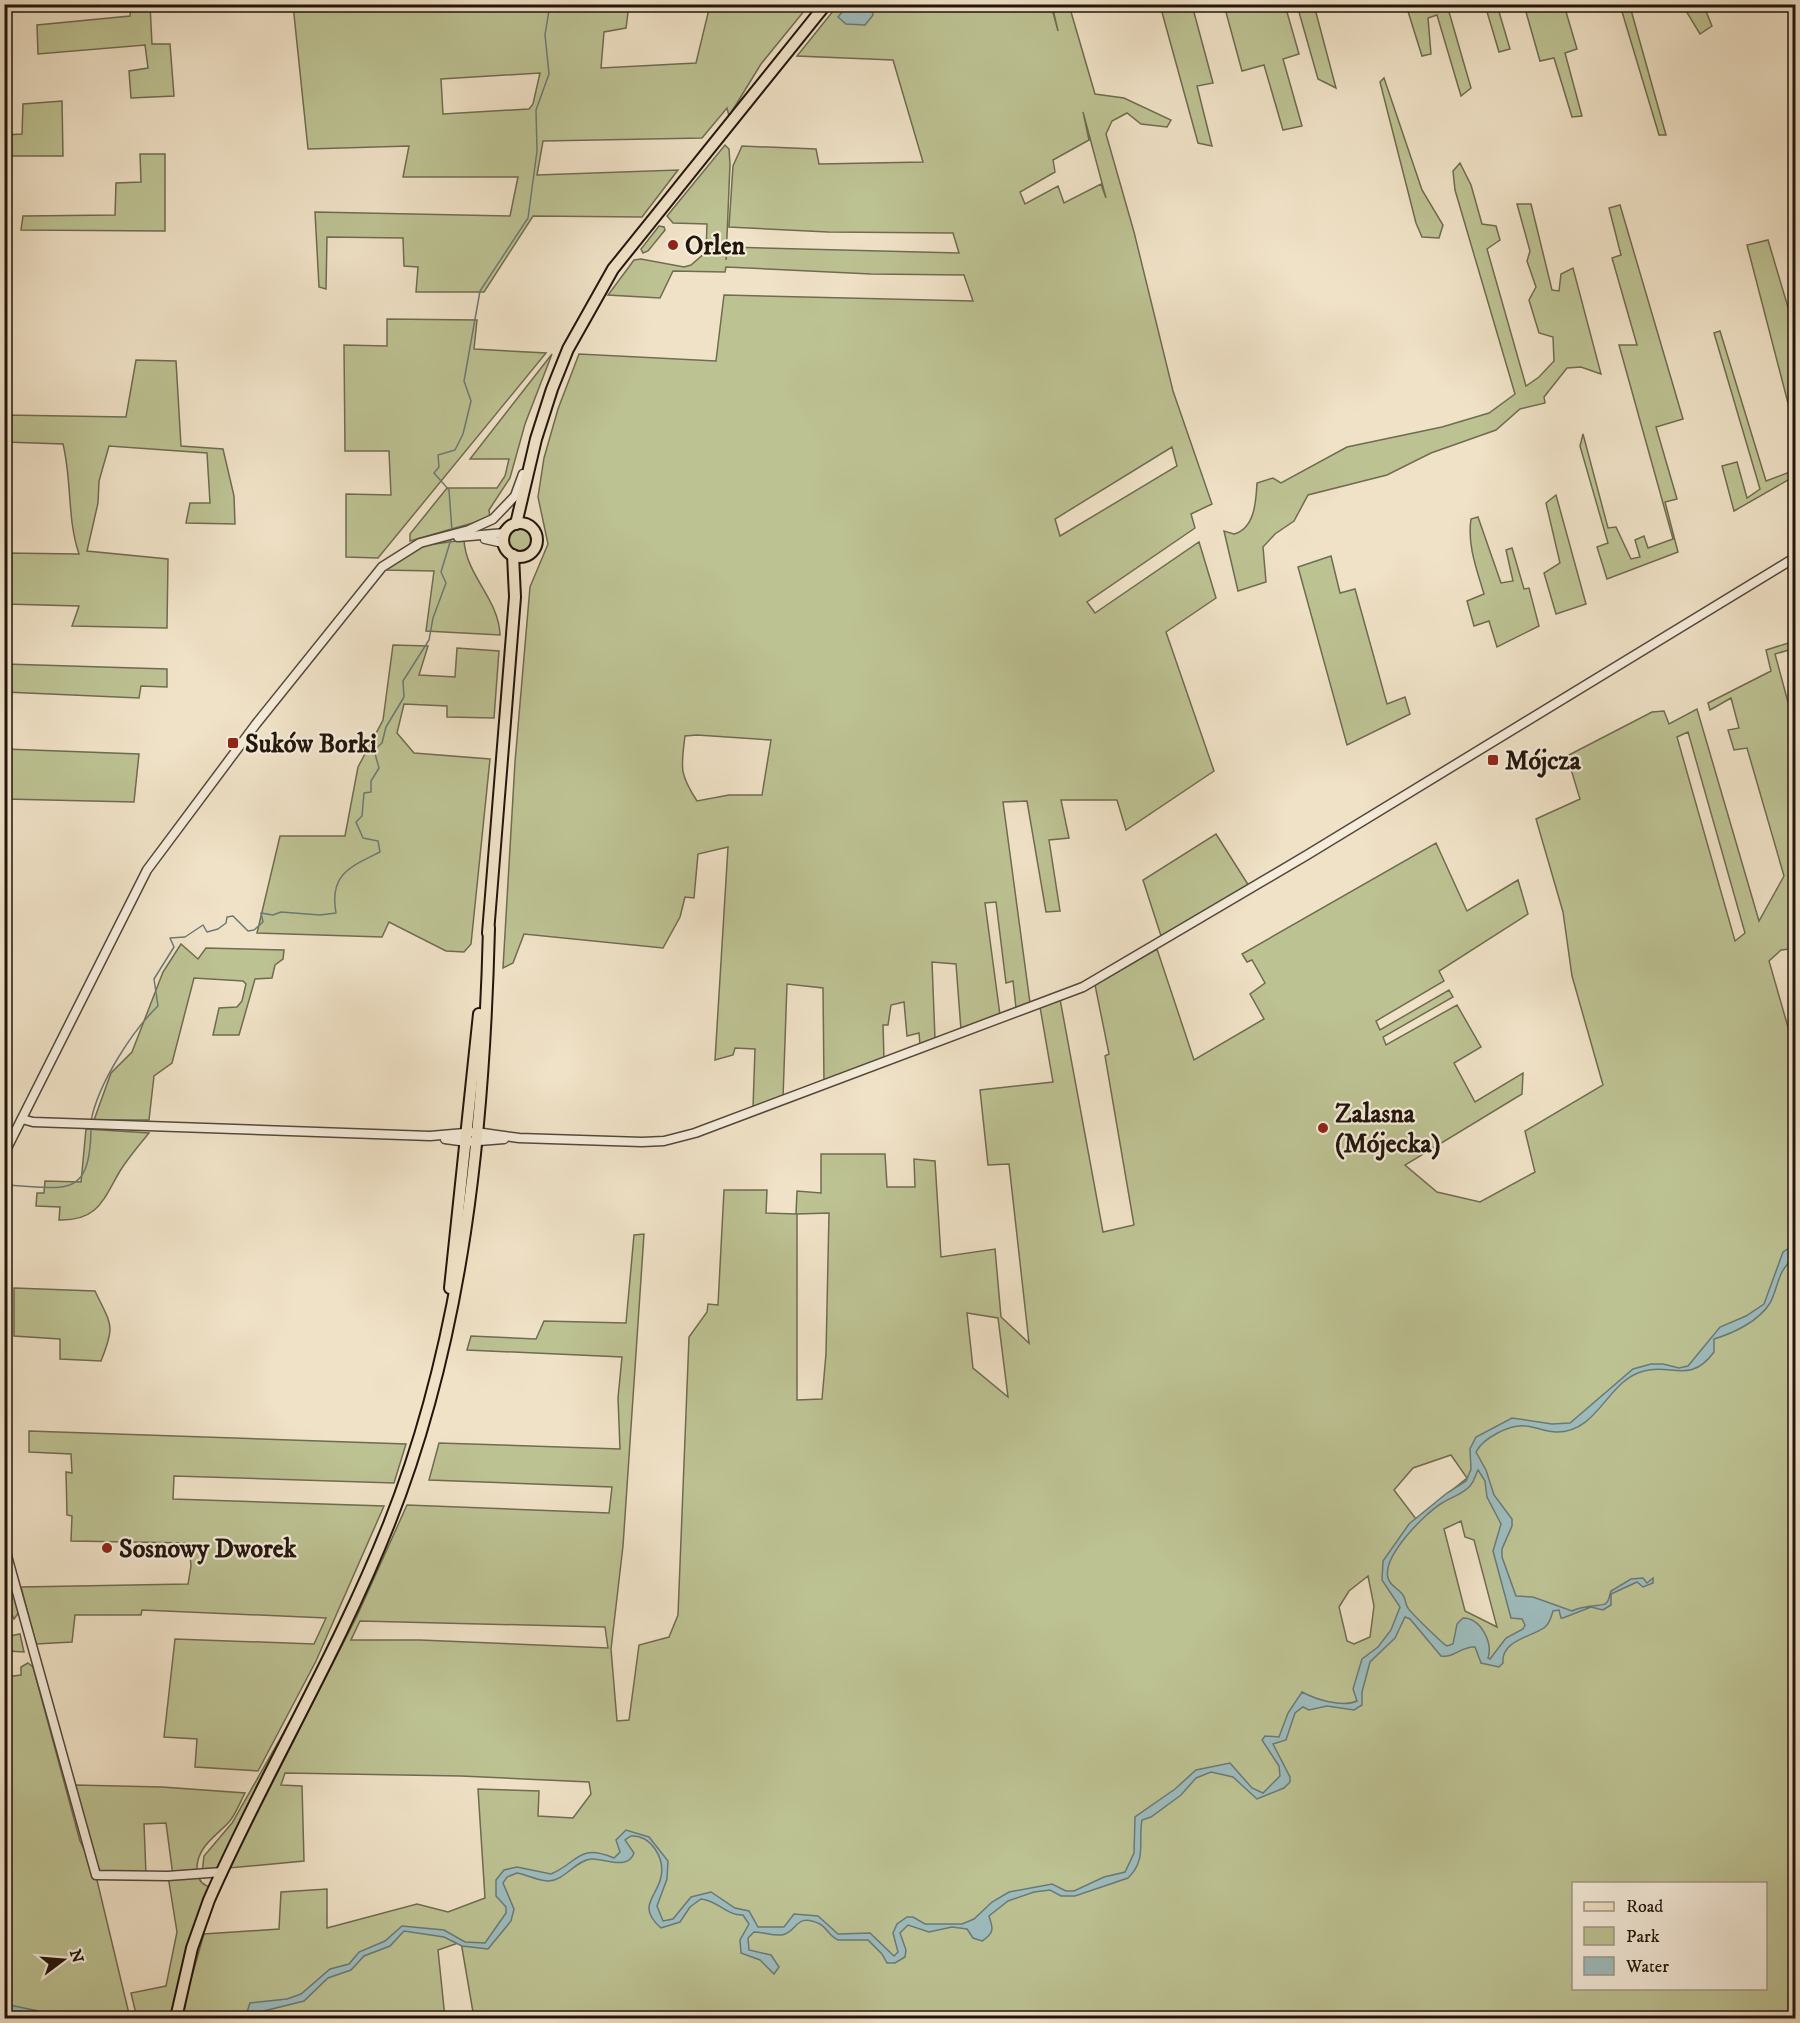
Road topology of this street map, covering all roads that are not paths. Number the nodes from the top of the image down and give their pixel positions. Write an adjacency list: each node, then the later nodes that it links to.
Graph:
1 (826, 4): 2 (main road)
2 (531, 457): 3 (main road); 4 (street)
3 (521, 525): 5 (main road); 6 (main road)
4 (452, 535): 5 (street); 8 (street)
5 (504, 538): 6 (main road)
6 (518, 556): 9 (main road)
7 (1796, 557): 9 (street)
8 (22, 1119): 9 (street); 10 (street)
9 (472, 1137): 12 (main road)
10 (4, 1154)
11 (4, 1545): 12 (street)
12 (222, 1872): 13 (main road)
13 (176, 2019)

